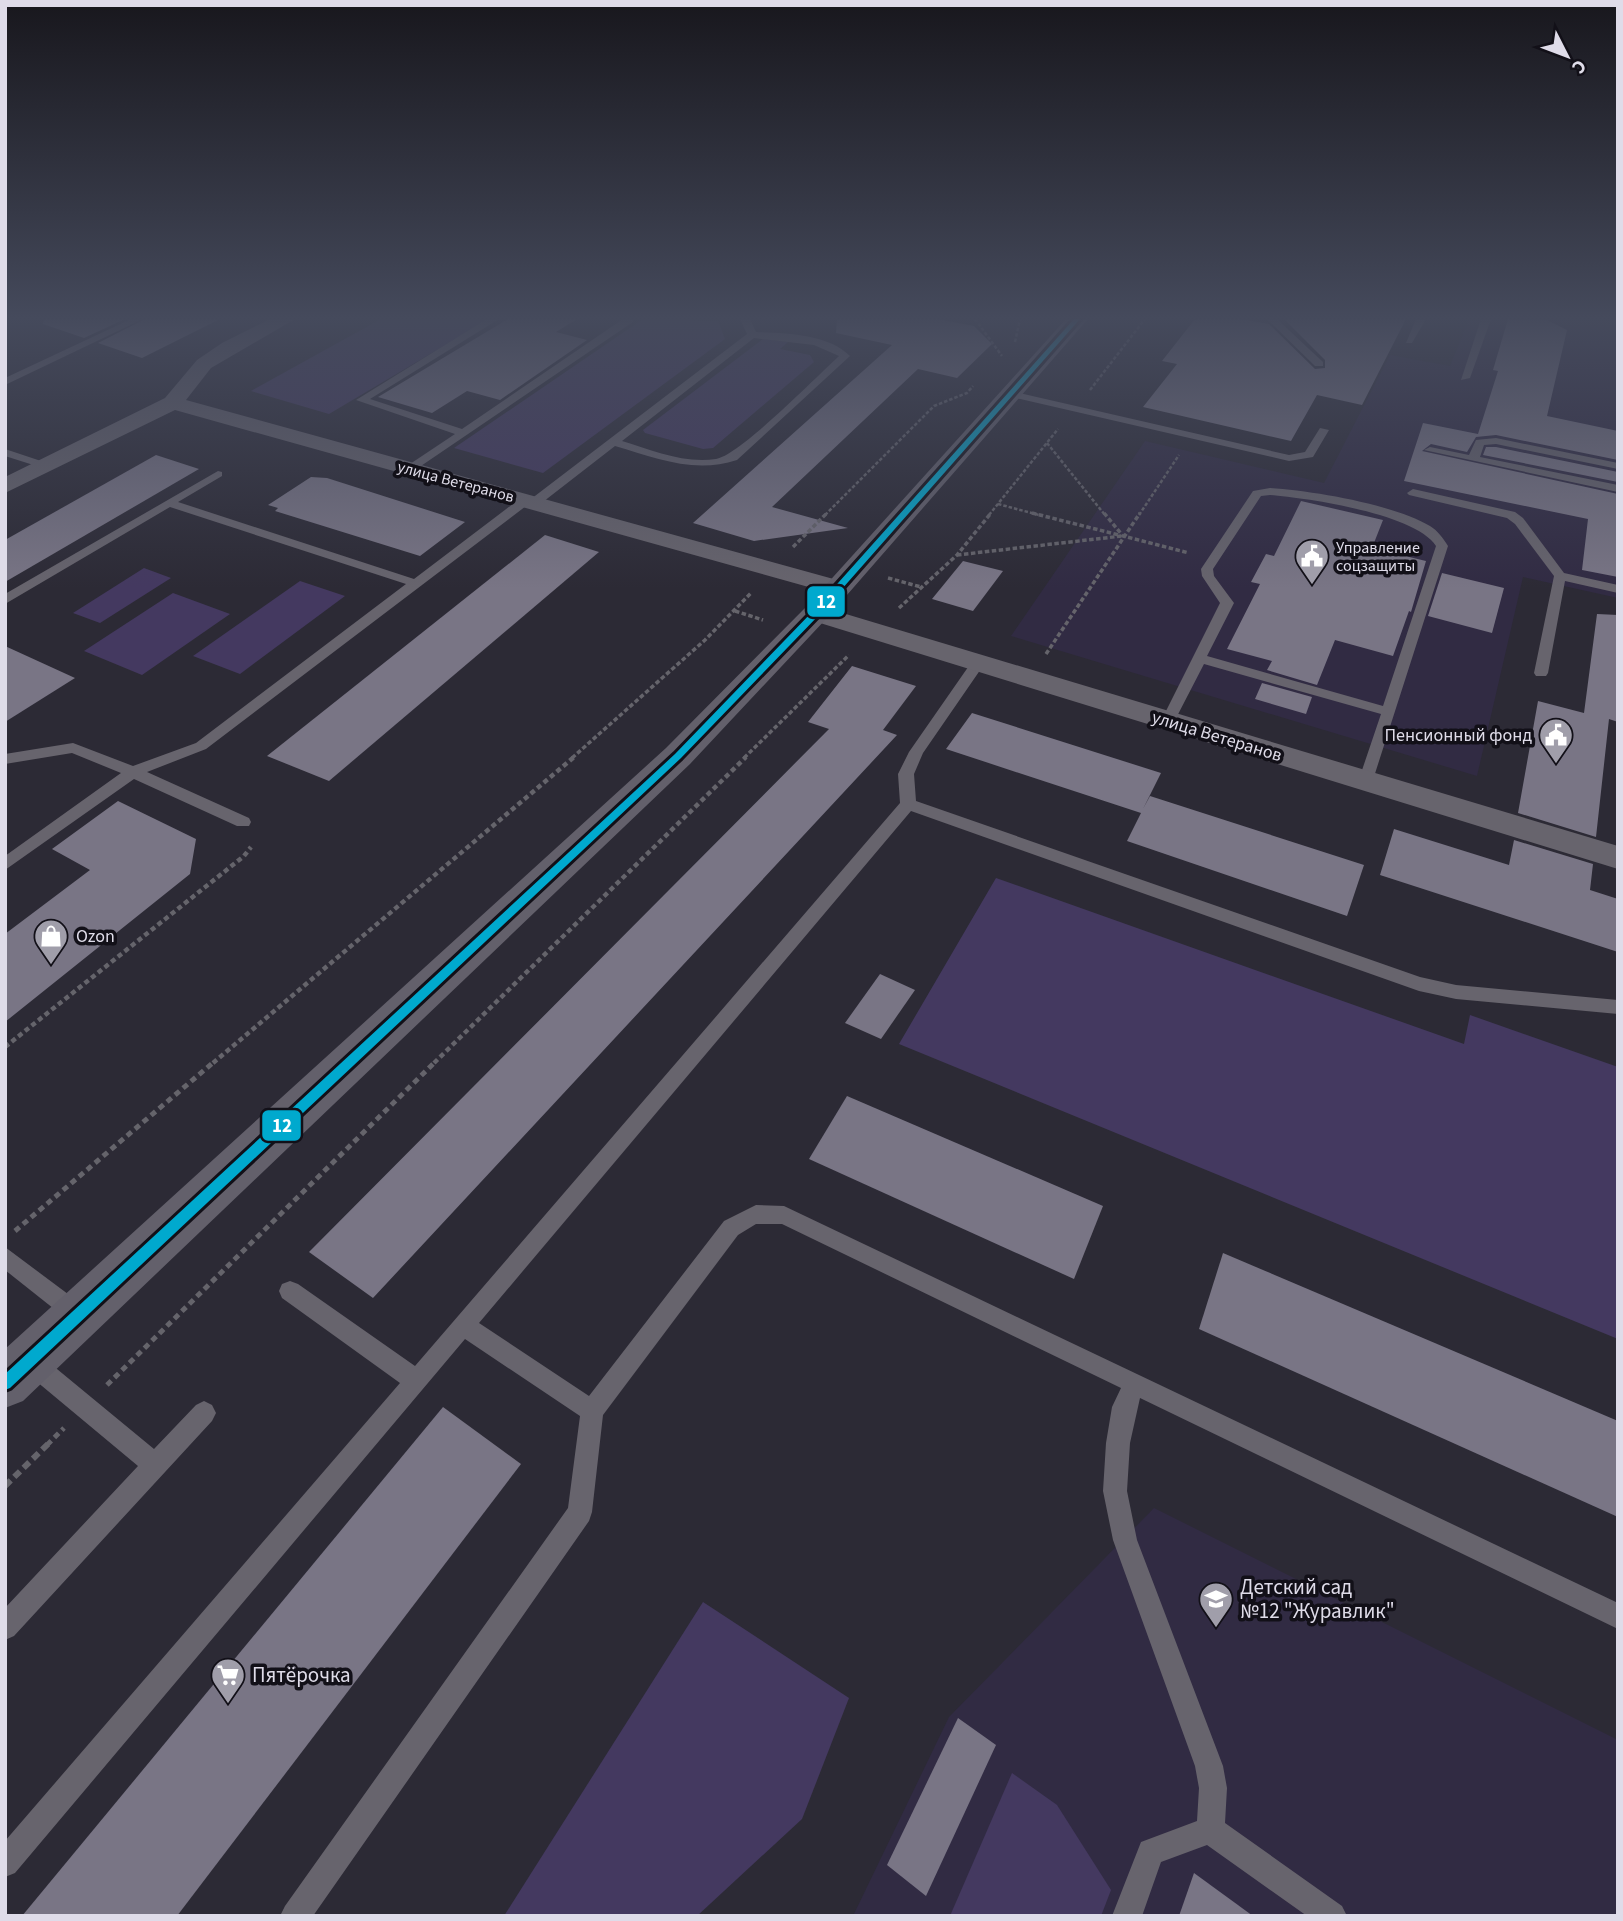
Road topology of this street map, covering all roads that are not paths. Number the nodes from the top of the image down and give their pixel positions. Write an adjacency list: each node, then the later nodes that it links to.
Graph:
1 (162, 409): 15 (street)
2 (194, 409): 17 (street, улица Ветеранов)
3 (380, 409): 10 (lane)
4 (500, 409): 10 (lane)
5 (657, 409): 11 (lane)
6 (787, 409): 11 (lane)
7 (979, 409): 28 (main road)
8 (1103, 409): 9 (lane)
9 (1324, 430)
10 (464, 433): 17 (lane)
11 (614, 442): 22 (lane)
12 (1430, 450): 14 (lane)
13 (5, 452): 15 (lane)
14 (1473, 459): 16 (lane); 20 (lane)
15 (46, 466): 19 (street)
16 (1618, 467)
17 (411, 468): 22 (street, улица Ветеранов)
18 (218, 474): 23 (lane)
19 (5, 486)
20 (1618, 489)
21 (1413, 493): 24 (lane)
22 (530, 501): 25 (lane); 28 (street, улица Ветеранов)
23 (168, 503): 25 (lane); 27 (lane)
24 (1560, 576): 26 (lane); 31 (lane)
25 (418, 584): 34 (lane)
26 (1618, 589)
27 (5, 600)
28 (828, 600): 30 (street, улица Ветеранов); 46 (main road)
29 (1199, 658): 32 (lane); 32 (lane); 33 (lane)
30 (978, 663): 33 (street, улица Ветеранов); 39 (lane)
31 (1541, 673)
32 (1389, 712): 38 (lane)
33 (1168, 721): 38 (street, улица Ветеранов)
34 (201, 746): 36 (lane); 37 (lane)
35 (5, 759): 36 (lane)
36 (133, 772): 37 (lane); 42 (lane)
37 (154, 781): 40 (lane)
38 (1366, 782): 41 (street, улица Ветеранов)
39 (908, 804): 43 (lane); 47 (lane)
40 (243, 822)
41 (1618, 858)
42 (5, 864)
43 (1618, 1007)
44 (5, 1257): 46 (lane)
45 (290, 1291): 49 (lane)
46 (78, 1315): 48 (main road)
47 (463, 1325): 49 (lane); 51 (lane)
48 (18, 1372): 53 (lane)
49 (415, 1380): 57 (lane)
50 (1134, 1384): 51 (lane); 54 (lane); 56 (lane)
51 (592, 1412): 58 (lane)
52 (204, 1413): 53 (lane)
53 (155, 1465): 55 (lane)
54 (1618, 1616)
55 (5, 1626)
56 (1210, 1829): 59 (lane); 60 (lane)
57 (5, 1863)
58 (295, 1916)
59 (1127, 1916)
60 (1332, 1916)

